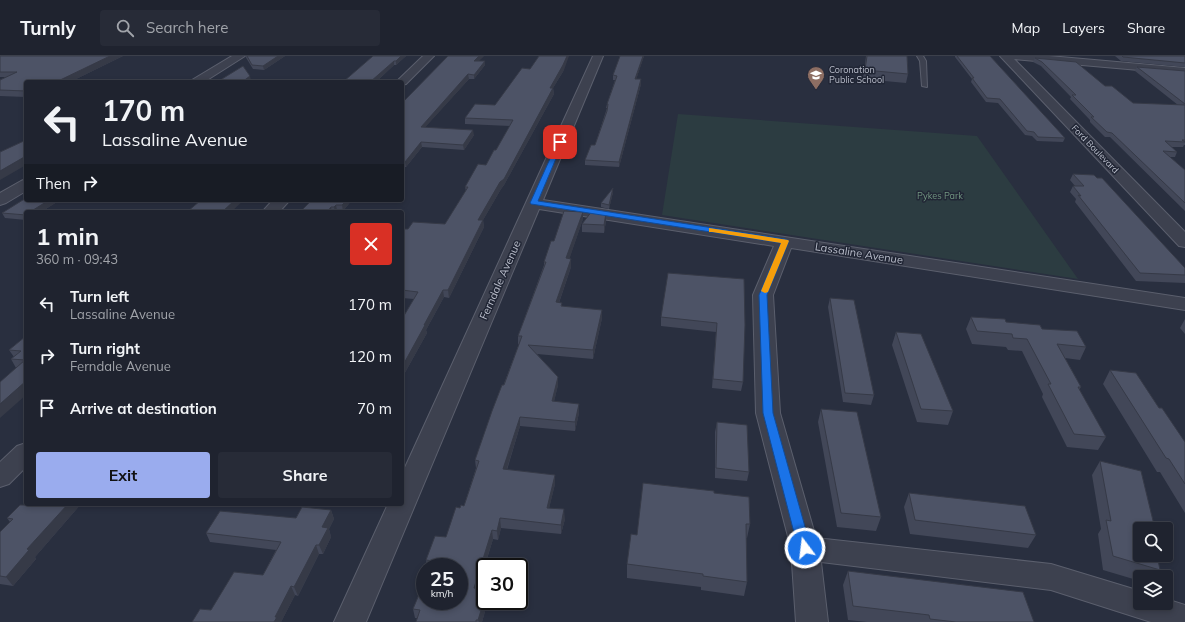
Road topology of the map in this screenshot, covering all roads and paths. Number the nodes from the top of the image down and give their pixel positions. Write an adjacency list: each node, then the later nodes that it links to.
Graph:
1 (240, 56): 9 (street)
2 (429, 56): 10 (street)
3 (598, 56): 15 (street, Ferndale Avenue)
4 (920, 56): 11 (lane)
5 (1006, 56): 18 (street, Ford Boulevard)
6 (1012, 56): 8 (street)
7 (1166, 60): 8 (street)
8 (1184, 72)
9 (199, 80)
10 (404, 80)
11 (925, 86)
12 (24, 185): 13 (street)
13 (0, 200)
14 (280, 202): 16 (street)
15 (534, 203): 17 (street, Lassaline Avenue); 22 (street, Ferndale Avenue)
16 (272, 210)
17 (785, 241): 19 (street, Lassaline Avenue); 24 (street)
18 (1185, 242)
19 (1185, 304)
20 (24, 454): 21 (street)
21 (0, 477)
22 (404, 499)
23 (401, 506): 26 (street, Ferndale Avenue)
24 (805, 548): 25 (street); 27 (street)
25 (1185, 619)
26 (350, 622)
27 (812, 622)

